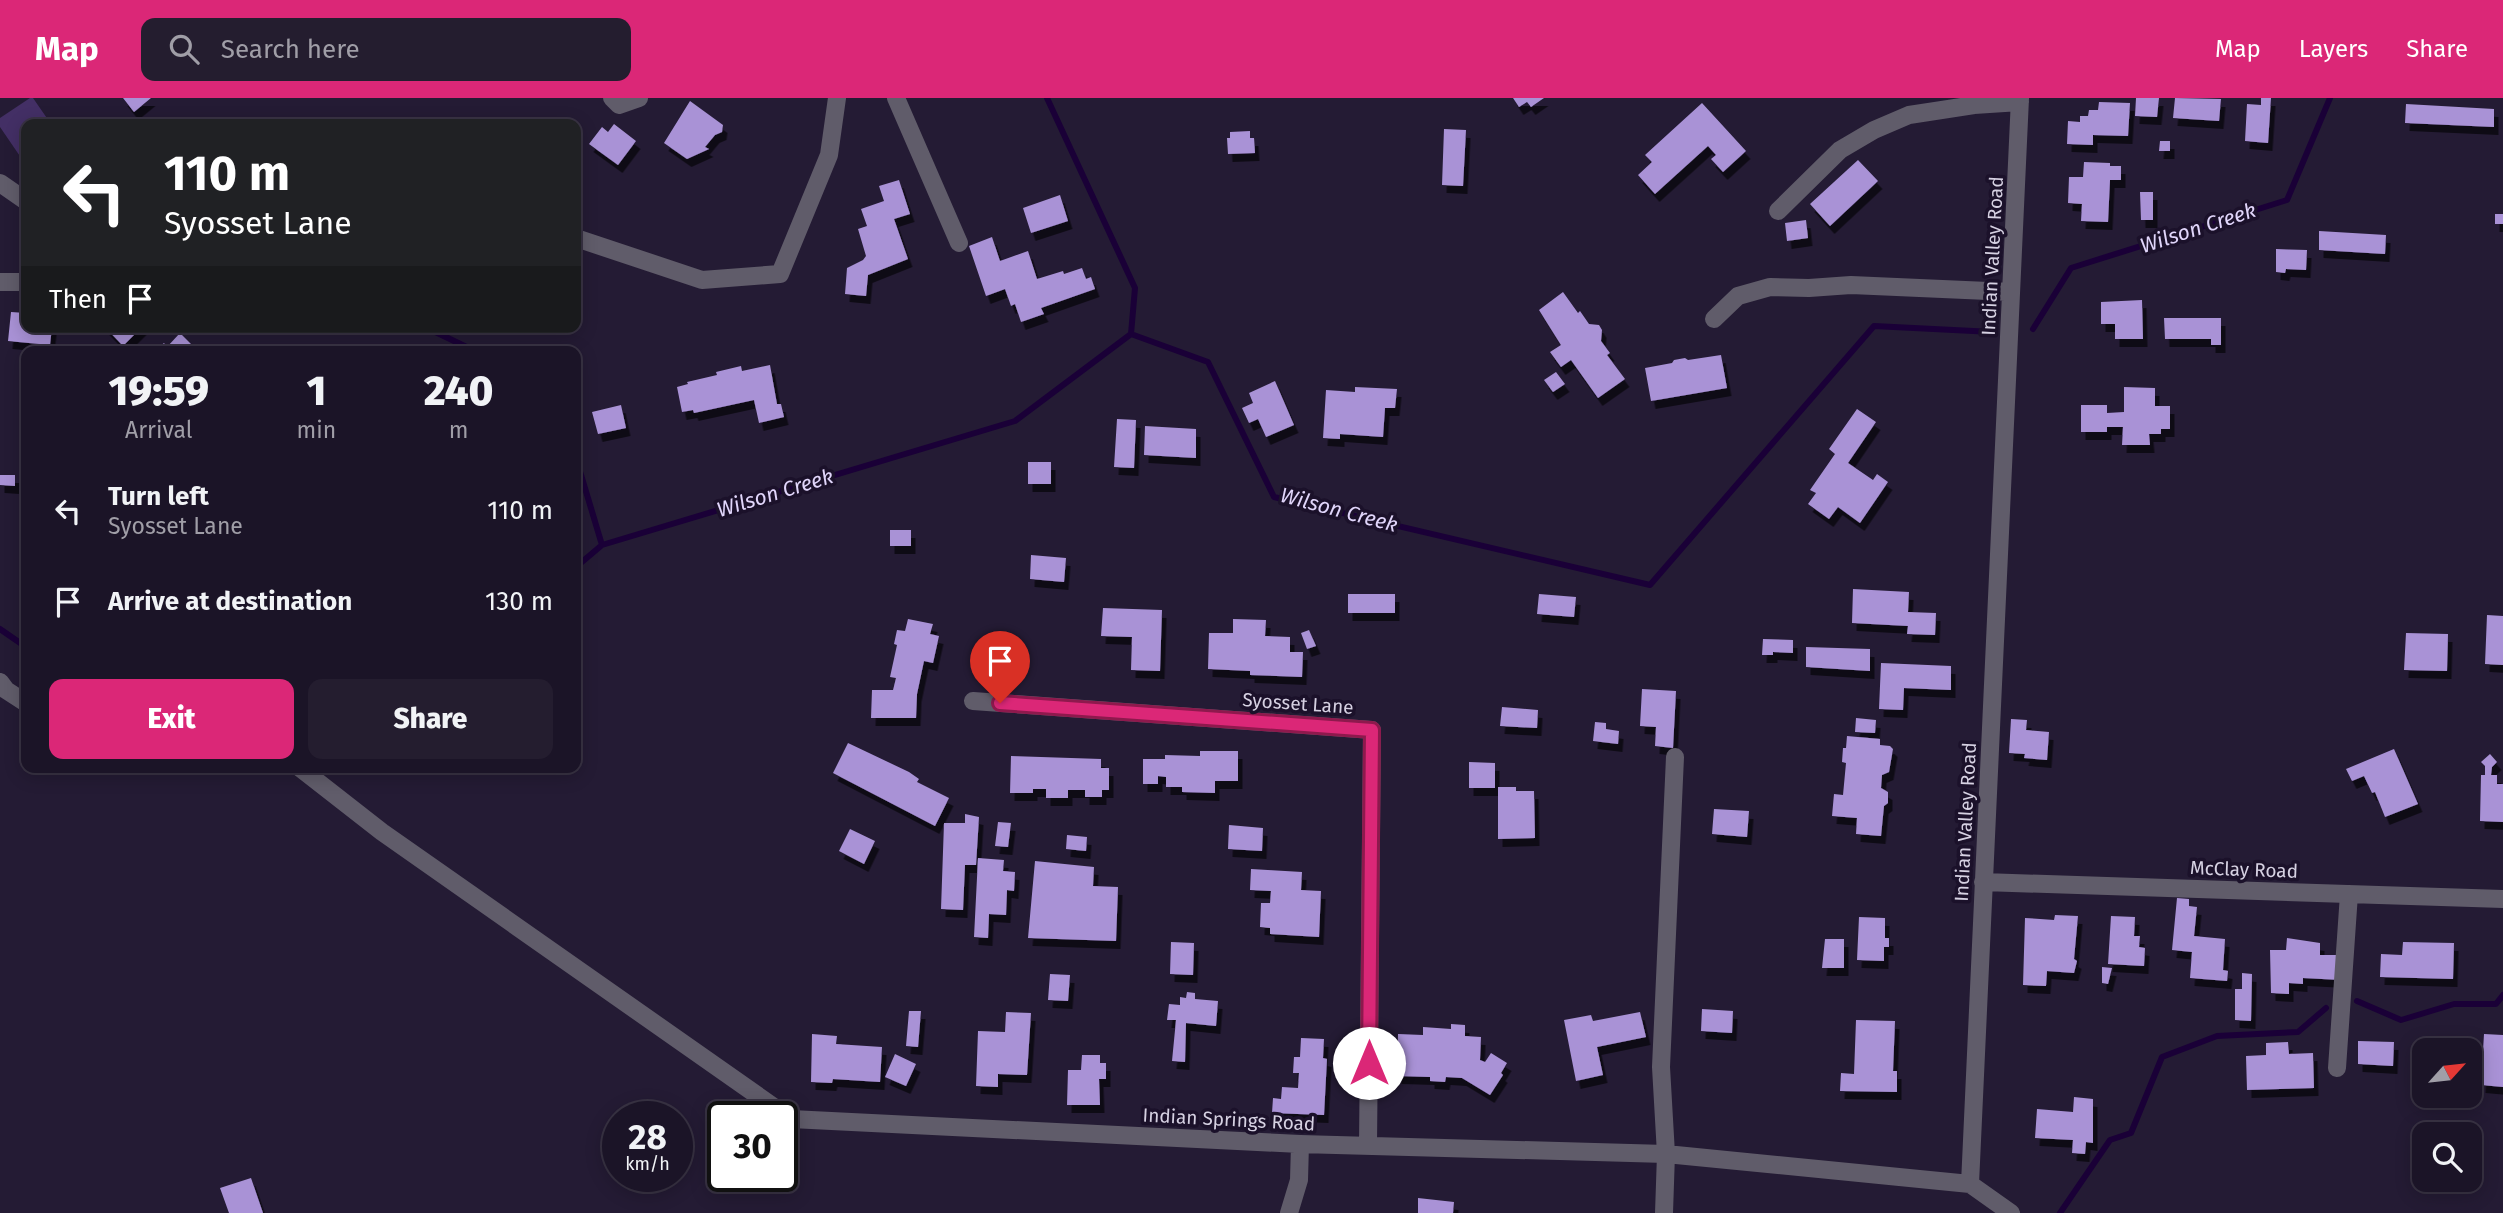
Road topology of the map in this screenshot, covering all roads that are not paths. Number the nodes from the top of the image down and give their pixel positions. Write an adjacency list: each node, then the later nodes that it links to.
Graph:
1 (612, 98): 2 (street)
2 (639, 98)
3 (836, 98): 9 (street)
4 (896, 98): 10 (street)
5 (2020, 100): 8 (street); 13 (street, Indian Valley Road)
6 (0, 183): 7 (street)
7 (21, 198)
8 (1778, 211)
9 (581, 240)
10 (959, 243)
11 (0, 282): 12 (street)
12 (21, 282)
13 (2011, 292): 14 (street); 20 (street, Indian Valley Road)
14 (1714, 319)
15 (0, 682): 16 (street)
16 (21, 700)
17 (974, 701): 25 (street, Syosset Lane)
18 (1675, 757): 26 (street)
19 (306, 773): 24 (street, Indian Springs Road)
20 (1983, 881): 21 (street, McClay Road); 27 (street, Indian Valley Road)
21 (2349, 894): 22 (street, McClay Road); 23 (street)
22 (2503, 899)
23 (2337, 1068)
24 (1300, 1144): 25 (street, Indian Springs Road); 28 (street)
25 (1368, 1146): 26 (street, Indian Springs Road)
26 (1666, 1154): 27 (street); 29 (street)
27 (1970, 1184): 30 (street)
28 (1289, 1213)
29 (1664, 1213)
30 (2011, 1213)

